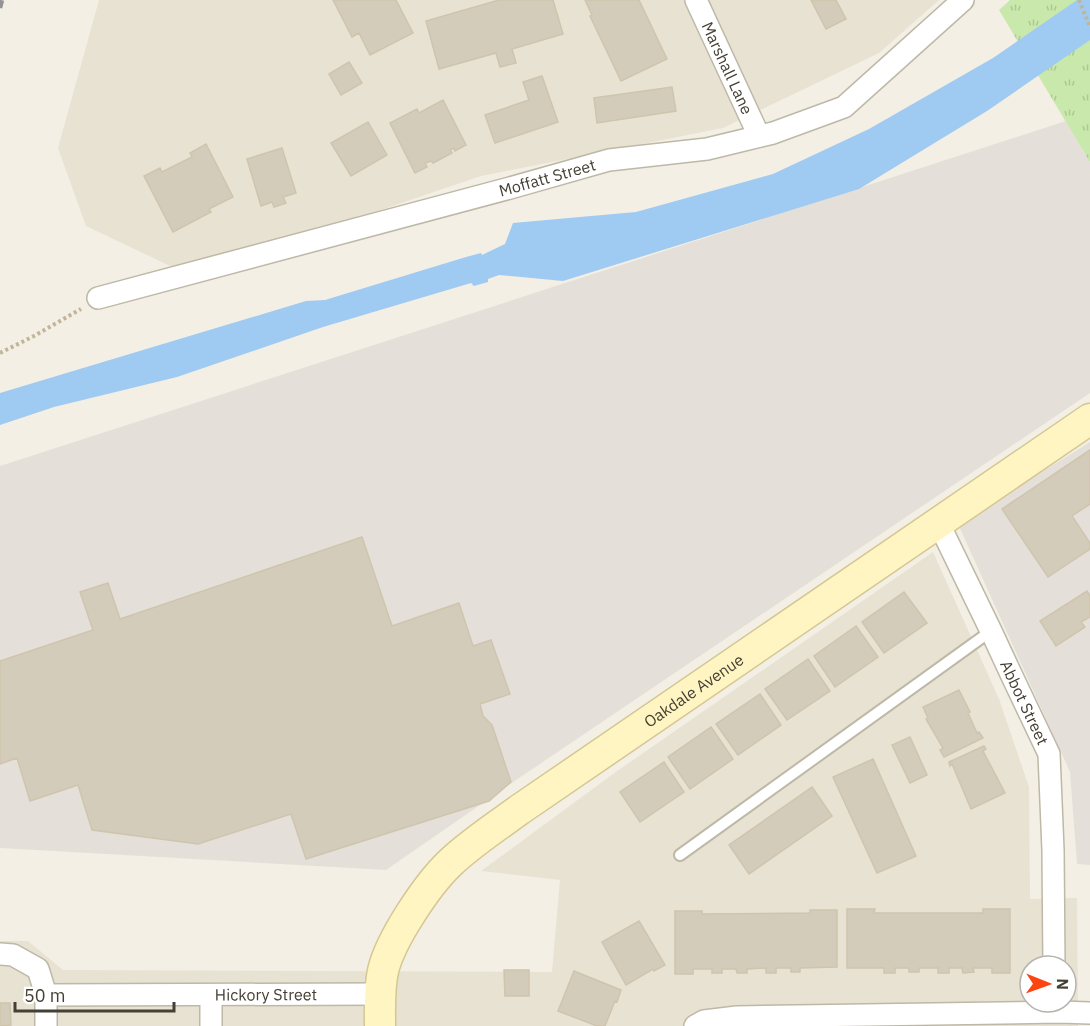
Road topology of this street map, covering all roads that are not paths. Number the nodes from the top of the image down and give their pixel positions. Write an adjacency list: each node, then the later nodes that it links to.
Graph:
1 (696, 0): 3 (street, Marshall Lane)
2 (963, 0): 3 (street, Moffatt Street)
3 (759, 136): 4 (street, Moffatt Street)
4 (98, 298)
5 (1090, 419): 6 (street, Oakdale Avenue)
6 (939, 524): 7 (street, Abbot Street); 11 (street, Oakdale Avenue)
7 (992, 631): 8 (lane); 10 (street, Abbot Street)
8 (680, 855)
9 (0, 954): 12 (street)
10 (1054, 954)
11 (380, 994): 13 (street, Hickory Street); 17 (street, Oakdale Avenue)
12 (46, 995): 13 (street, Hickory Street); 15 (street)
13 (211, 995): 16 (street)
14 (1018, 1014): 18 (street)
15 (46, 1026)
16 (211, 1026)
17 (380, 1026)
18 (695, 1026)

